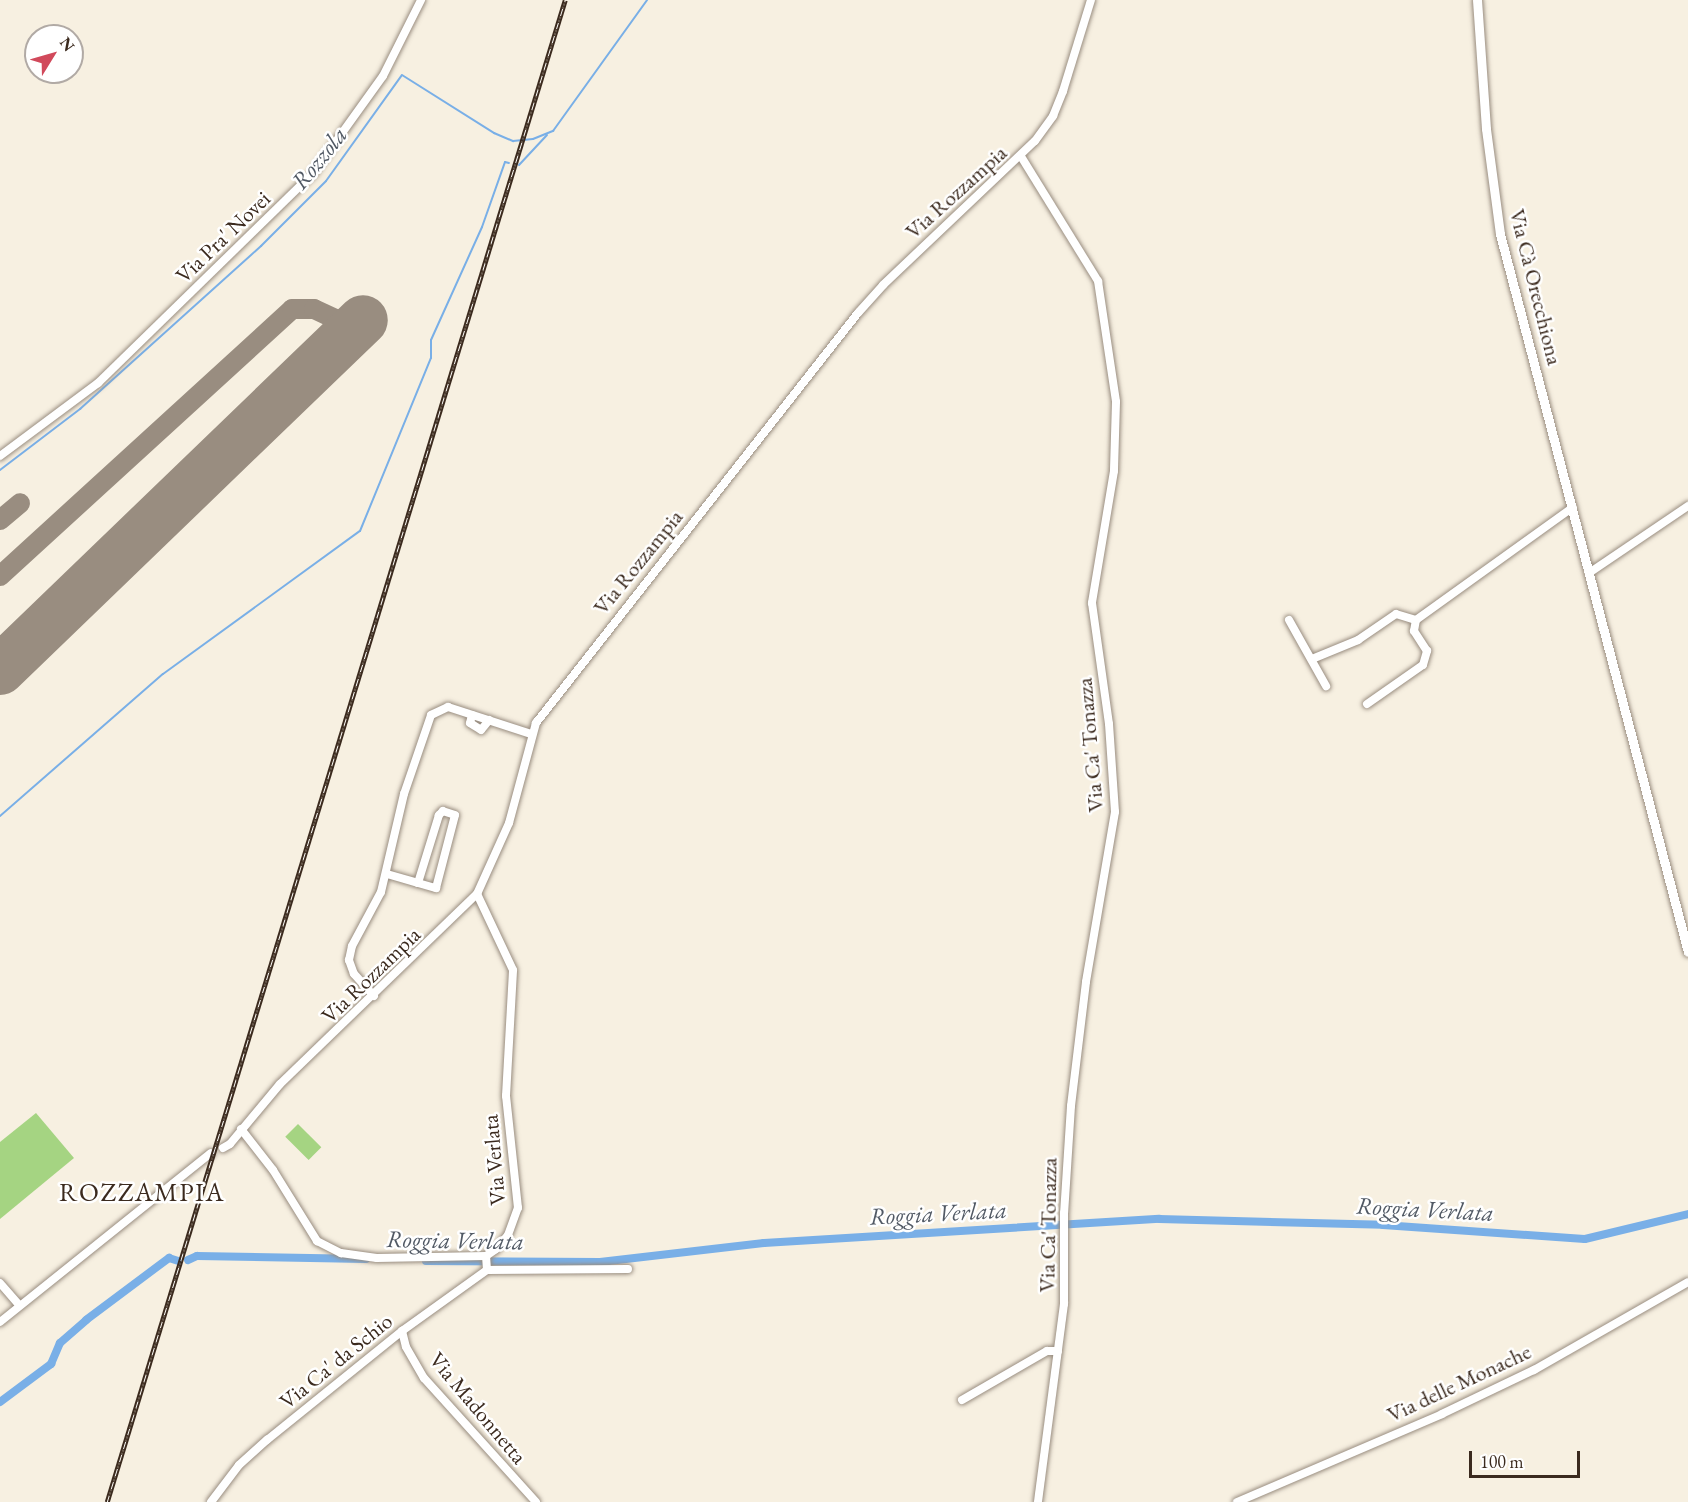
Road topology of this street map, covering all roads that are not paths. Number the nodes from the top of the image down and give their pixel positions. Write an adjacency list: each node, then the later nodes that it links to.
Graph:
1 (421, 0): 5 (street, Via Pra' Novei)
2 (1090, 0): 4 (street, Via Rozzampia)
3 (1477, 0): 7 (main road, Via Cà Orecchiona)
4 (1022, 158): 14 (street, Via Rozzampia); 30 (street, Via Ca' Tonazza)
5 (0, 456)
6 (1688, 506): 8 (street)
7 (1573, 507): 8 (main road, Via Cà Orecchiona); 10 (street)
8 (1589, 573): 18 (main road, Via Cà Orecchiona)
9 (1289, 620): 11 (street)
10 (1416, 620): 11 (street); 13 (street)
11 (1312, 659): 12 (street)
12 (1326, 686)
13 (1367, 704)
14 (531, 734): 15 (street); 17 (street, Via Rozzampia)
15 (387, 874): 16 (street); 19 (street)
16 (418, 883): 16 (street)
17 (477, 894): 19 (street, Via Rozzampia); 23 (street, Via Verlata)
18 (1688, 952)
19 (374, 996): 20 (street, Via Rozzampia)
20 (242, 1129): 21 (street, Via Rozzampia); 23 (street)
21 (223, 1148)
22 (211, 1153): 27 (street)
23 (486, 1262): 24 (street); 29 (street, Via Ca' da Schio)
24 (628, 1269)
25 (1688, 1282): 35 (street, Via delle Monache)
26 (0, 1283): 27 (street)
27 (19, 1305): 28 (street)
28 (0, 1322)
29 (402, 1331): 32 (street, Via Ca' da Schio); 33 (street, Via Madonnetta)
30 (1058, 1352): 31 (street); 34 (street, Via Ca' Tonazza)
31 (962, 1400)
32 (211, 1502)
33 (536, 1502)
34 (1038, 1502)
35 (1237, 1502)

